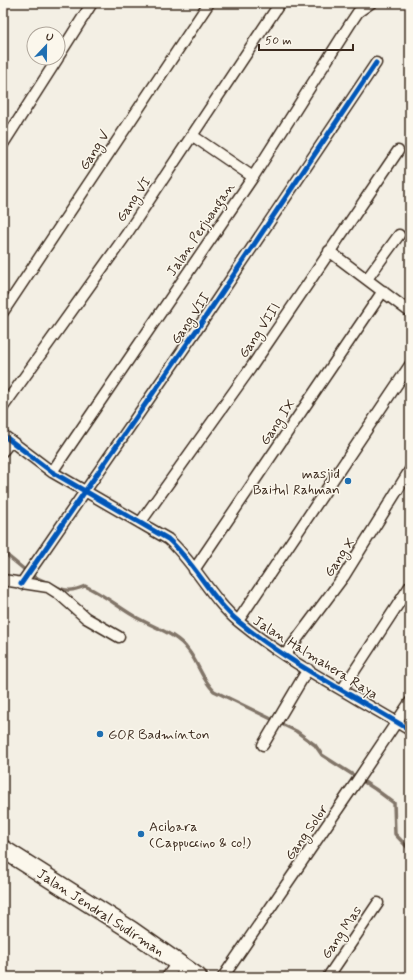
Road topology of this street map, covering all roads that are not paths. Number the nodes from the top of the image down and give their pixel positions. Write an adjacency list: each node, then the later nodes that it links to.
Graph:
1 (92, 3): 5 (street)
2 (209, 3): 16 (street, Gang V)
3 (280, 3): 8 (street, Gang VI)
4 (371, 3): 11 (street, Jalan Perjuangan)
5 (66, 45)
6 (376, 64): 24 (street, Gang VII)
7 (53, 66): 9 (street)
8 (193, 136): 11 (street); 19 (street, Gang VI)
9 (3, 144)
10 (398, 151): 13 (street, Gang VIII)
11 (253, 177): 23 (street, Jalan Perjuangan)
12 (399, 235): 14 (street)
13 (329, 251): 14 (street); 25 (street, Gang VIII)
14 (367, 279): 15 (street)
15 (384, 291): 17 (street); 26 (street, Gang IX)
16 (3, 312)
17 (410, 312)
18 (410, 365): 30 (street)
19 (3, 407)
20 (7, 438): 21 (street); 23 (street, Jalan Halmahera Raya)
21 (3, 451)
22 (410, 470): 32 (street, Gang X)
23 (52, 472): 24 (street, Jalan Halmahera Raya)
24 (85, 492): 25 (street, Jalan Halmahera Raya); 27 (street, Gang VII)
25 (140, 523): 26 (street, Jalan Halmahera Raya)
26 (194, 570): 30 (street, Jalan Halmahera Raya)
27 (26, 577): 28 (street); 31 (street)
28 (3, 580)
29 (410, 586): 34 (street)
30 (238, 622): 32 (street, Jalan Halmahera Raya)
31 (119, 637)
32 (285, 655): 33 (street, Jalan Halmahera Raya)
33 (308, 669): 34 (street, Jalan Halmahera Raya); 38 (street)
34 (342, 690): 36 (street, Jalan Halmahera Raya)
35 (410, 702): 36 (street, Gang Solor)
36 (396, 721): 37 (street, Jalan Halmahera Raya); 44 (street, Gang Solor)
37 (410, 730)
38 (263, 745)
39 (3, 849): 41 (highway, Jalan Jendral Sudirman)
40 (378, 903): 45 (street, Gang Mas)
41 (177, 963): 42 (street); 43 (highway, Jalan Jendral Sudirman)
42 (167, 977)
43 (198, 977)
44 (223, 977)
45 (328, 977)

